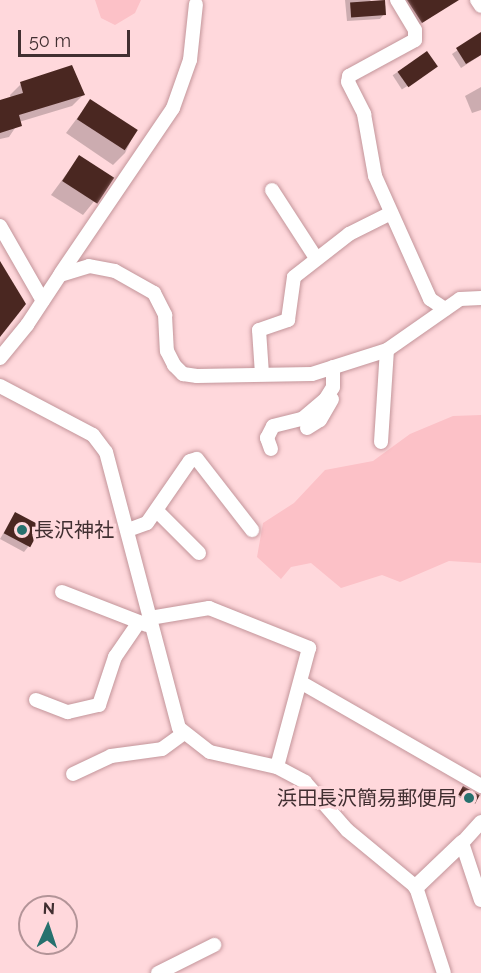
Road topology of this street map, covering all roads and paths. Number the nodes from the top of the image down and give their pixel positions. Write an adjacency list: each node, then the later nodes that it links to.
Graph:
1 (397, 0): 6 (street)
2 (477, 0): 4 (street)
3 (196, 4): 9 (street)
4 (481, 6)
5 (272, 190): 8 (street)
6 (391, 213): 8 (street); 12 (street)
7 (0, 226): 11 (street)
8 (316, 258): 16 (street)
9 (60, 275): 11 (street); 16 (street)
10 (481, 298): 12 (street)
11 (43, 301): 14 (street)
12 (445, 309): 13 (street)
13 (387, 350): 15 (street); 20 (street)
14 (0, 358)
15 (333, 367): 16 (street); 18 (street)
16 (262, 374)
17 (0, 387): 23 (street)
18 (333, 387): 19 (street); 21 (street)
19 (307, 428)
20 (381, 442)
21 (272, 448)
22 (158, 512): 23 (street); 24 (street); 25 (street)
23 (128, 530): 27 (street)
24 (252, 530)
25 (199, 553)
26 (62, 592): 27 (street)
27 (147, 622): 28 (street); 29 (street); 30 (street)
28 (302, 683): 31 (street); 33 (street)
29 (36, 700)
30 (184, 733): 31 (street); 32 (street)
31 (277, 767): 36 (street)
32 (73, 774)
33 (481, 786)
34 (481, 822): 35 (street)
35 (462, 843): 36 (street); 37 (street)
36 (416, 887): 40 (street)
37 (481, 900)
38 (214, 945): 39 (street)
39 (158, 973)
40 (444, 973)

